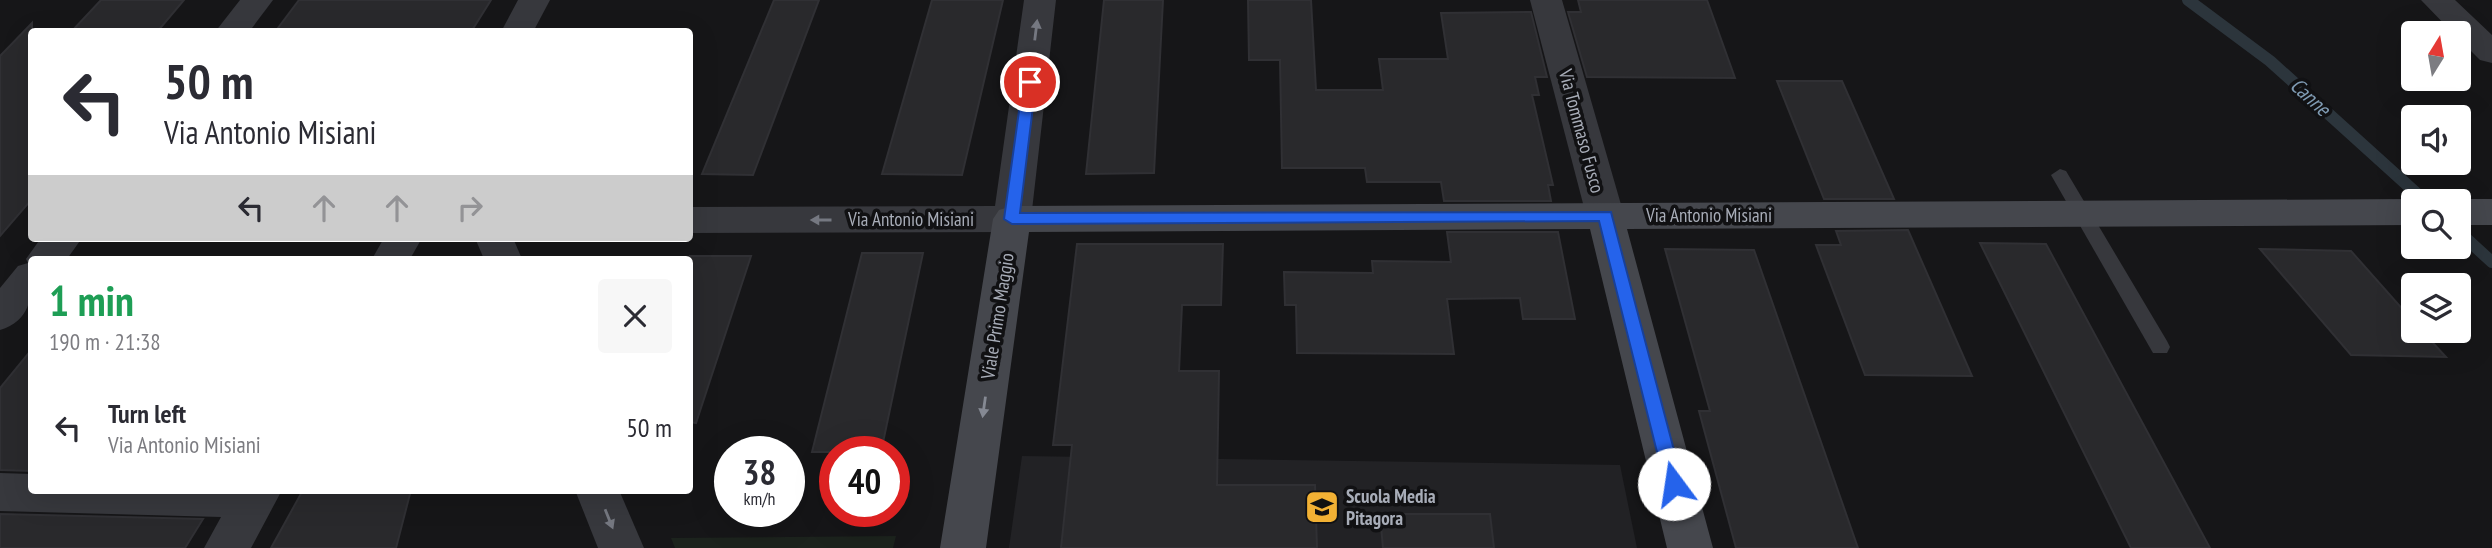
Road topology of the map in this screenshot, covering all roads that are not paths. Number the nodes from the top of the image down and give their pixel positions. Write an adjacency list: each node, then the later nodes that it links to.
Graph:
1 (257, 0): 6 (street)
2 (534, 0): 7 (street)
3 (1040, 0): 15 (street, Viale Primo Maggio, one-way to 3)
4 (1546, 0): 14 (street, Via Tommaso Fusco)
5 (2437, 0): 8 (street)
6 (234, 28)
7 (519, 28)
8 (2492, 54)
9 (2060, 175): 13 (lane)
10 (2401, 212): 13 (street, Via Antonio Misiani)
11 (2471, 212): 12 (street)
12 (2492, 212)
13 (2084, 213): 14 (street, Via Antonio Misiani); 21 (lane)
14 (1605, 215): 15 (street, Via Antonio Misiani); 30 (street, Via Tommaso Fusco)
15 (1012, 219): 16 (street, Via Antonio Misiani, one-way to 16); 29 (street, Viale Primo Maggio, one-way to 29)
16 (693, 220)
17 (60, 242): 18 (street)
18 (48, 256)
19 (28, 281): 20 (street)
20 (0, 314)
21 (2160, 347)
22 (0, 492): 23 (street)
23 (28, 492)
24 (172, 494): 26 (street)
25 (599, 494): 28 (street, one-way to 28)
26 (258, 495): 27 (street)
27 (227, 548)
28 (621, 548)
29 (963, 548)
30 (1690, 548)

